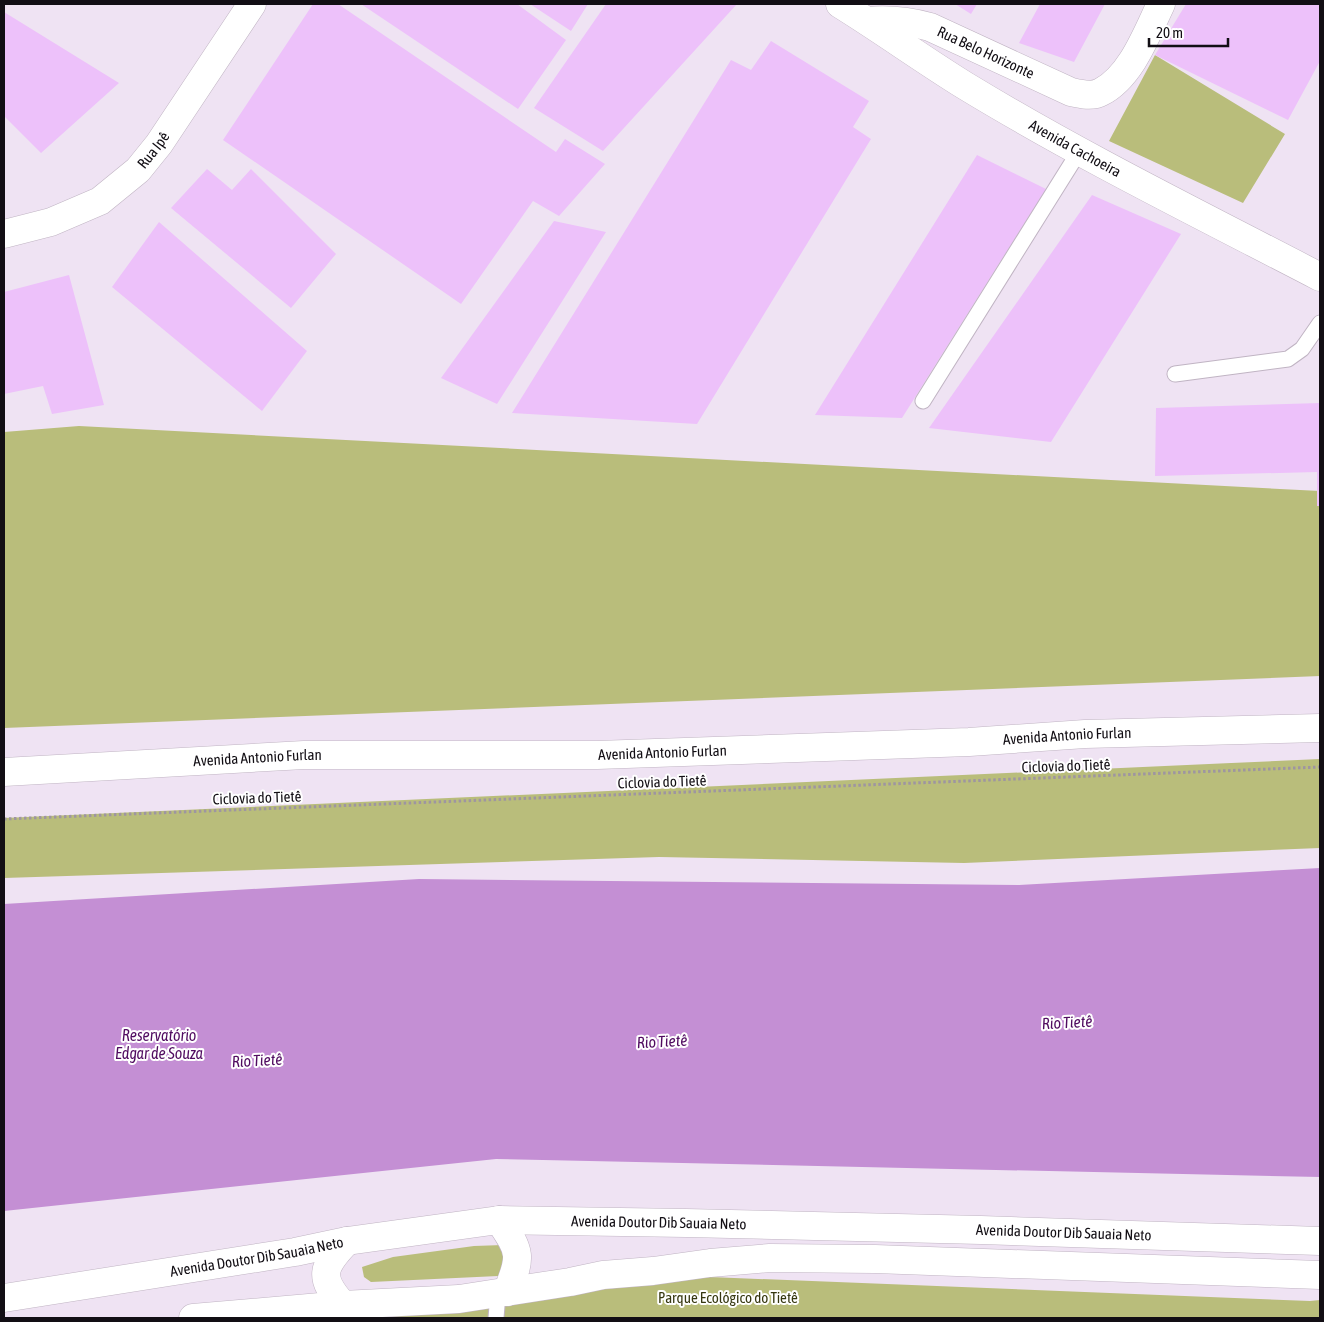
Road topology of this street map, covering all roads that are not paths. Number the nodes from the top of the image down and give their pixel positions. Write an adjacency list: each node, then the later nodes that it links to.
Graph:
1 (252, 4): 6 (main road, Rua Ipê)
2 (840, 4): 4 (main road, Avenida Cachoeira)
3 (1161, 4): 4 (main road, Rua Belo Horizonte)
4 (868, 21): 5 (main road, Avenida Cachoeira)
5 (1080, 150): 7 (main road, Avenida Cachoeira); 10 (lane)
6 (4, 234)
7 (1320, 277)
8 (1320, 323): 9 (lane)
9 (1175, 374)
10 (923, 401)
11 (1320, 728): 12 (main road, Avenida Antonio Furlan)
12 (4, 772)
13 (499, 1220): 14 (main road, Avenida Doutor Dib Sauaia Neto); 15 (main road, Avenida Doutor Dib Sauaia Neto); 18 (main road)
14 (1320, 1241)
15 (347, 1242): 17 (main road, Avenida Doutor Dib Sauaia Neto); 19 (main road)
16 (1320, 1275): 18 (main road)
17 (4, 1298)
18 (500, 1301): 19 (main road)
19 (349, 1310): 20 (main road)
20 (193, 1318)

